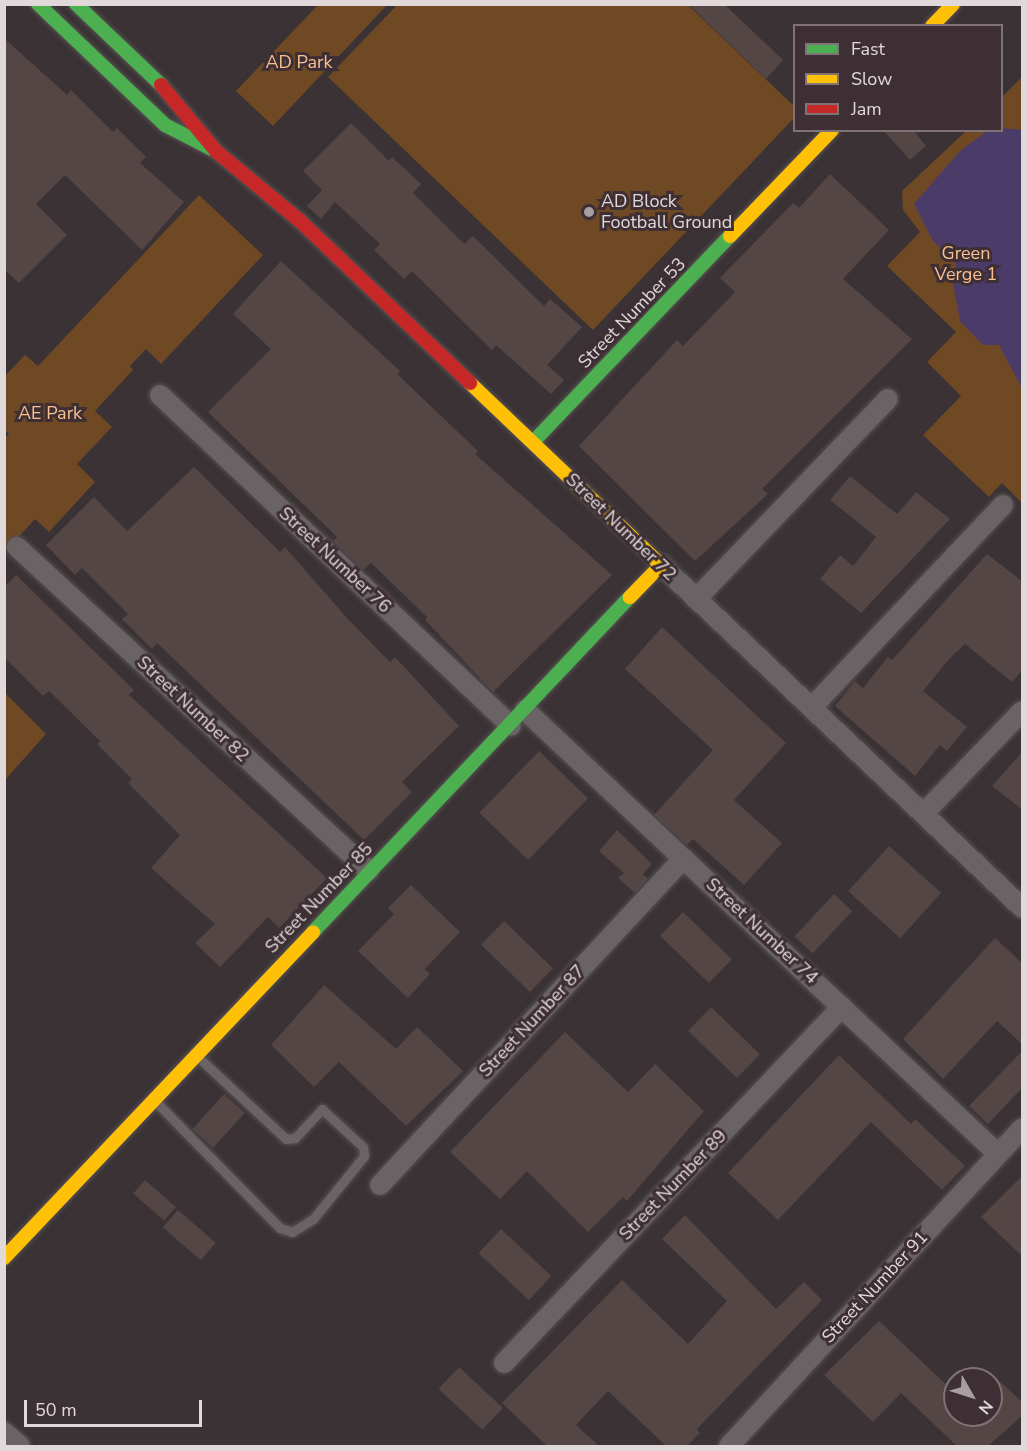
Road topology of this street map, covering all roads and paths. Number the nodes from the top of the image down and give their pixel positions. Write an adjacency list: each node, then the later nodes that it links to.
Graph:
1 (38, 4): 6 (street)
2 (76, 4): 6 (street)
3 (952, 4): 4 (street)
4 (934, 24)
5 (830, 132): 9 (street, Street Number 53)
6 (216, 151): 9 (street, Street Number 72)
7 (160, 395): 17 (street, Street Number 76)
8 (888, 399): 13 (street)
9 (533, 442): 12 (street, Street Number 72)
10 (1003, 505): 14 (street)
11 (17, 547): 20 (street, Street Number 82)
12 (661, 565): 13 (street, Street Number 72); 15 (street, Street Number 85)
13 (696, 599): 14 (street, Street Number 72)
14 (812, 707): 18 (street, Street Number 72)
15 (525, 710): 17 (street, Street Number 85); 19 (street, Street Number 74)
16 (1023, 711): 18 (street)
17 (511, 726): 20 (street, Street Number 85)
18 (924, 813): 21 (street, Street Number 72)
19 (684, 858): 22 (street, Street Number 74); 27 (street, Street Number 87)
20 (369, 871): 23 (street, Street Number 85)
21 (1023, 908)
22 (842, 1007): 26 (street, Street Number 74); 29 (street, Street Number 89)
23 (195, 1054): 24 (street, Street Number 85); 24 (lane)
24 (153, 1099): 28 (street, Street Number 85)
25 (1023, 1129): 26 (street, Street Number 91)
26 (998, 1154): 32 (street, Street Number 91)
27 (380, 1185)
28 (4, 1258)
29 (504, 1363)
30 (4, 1432): 31 (street)
31 (20, 1446)
32 (729, 1446)

